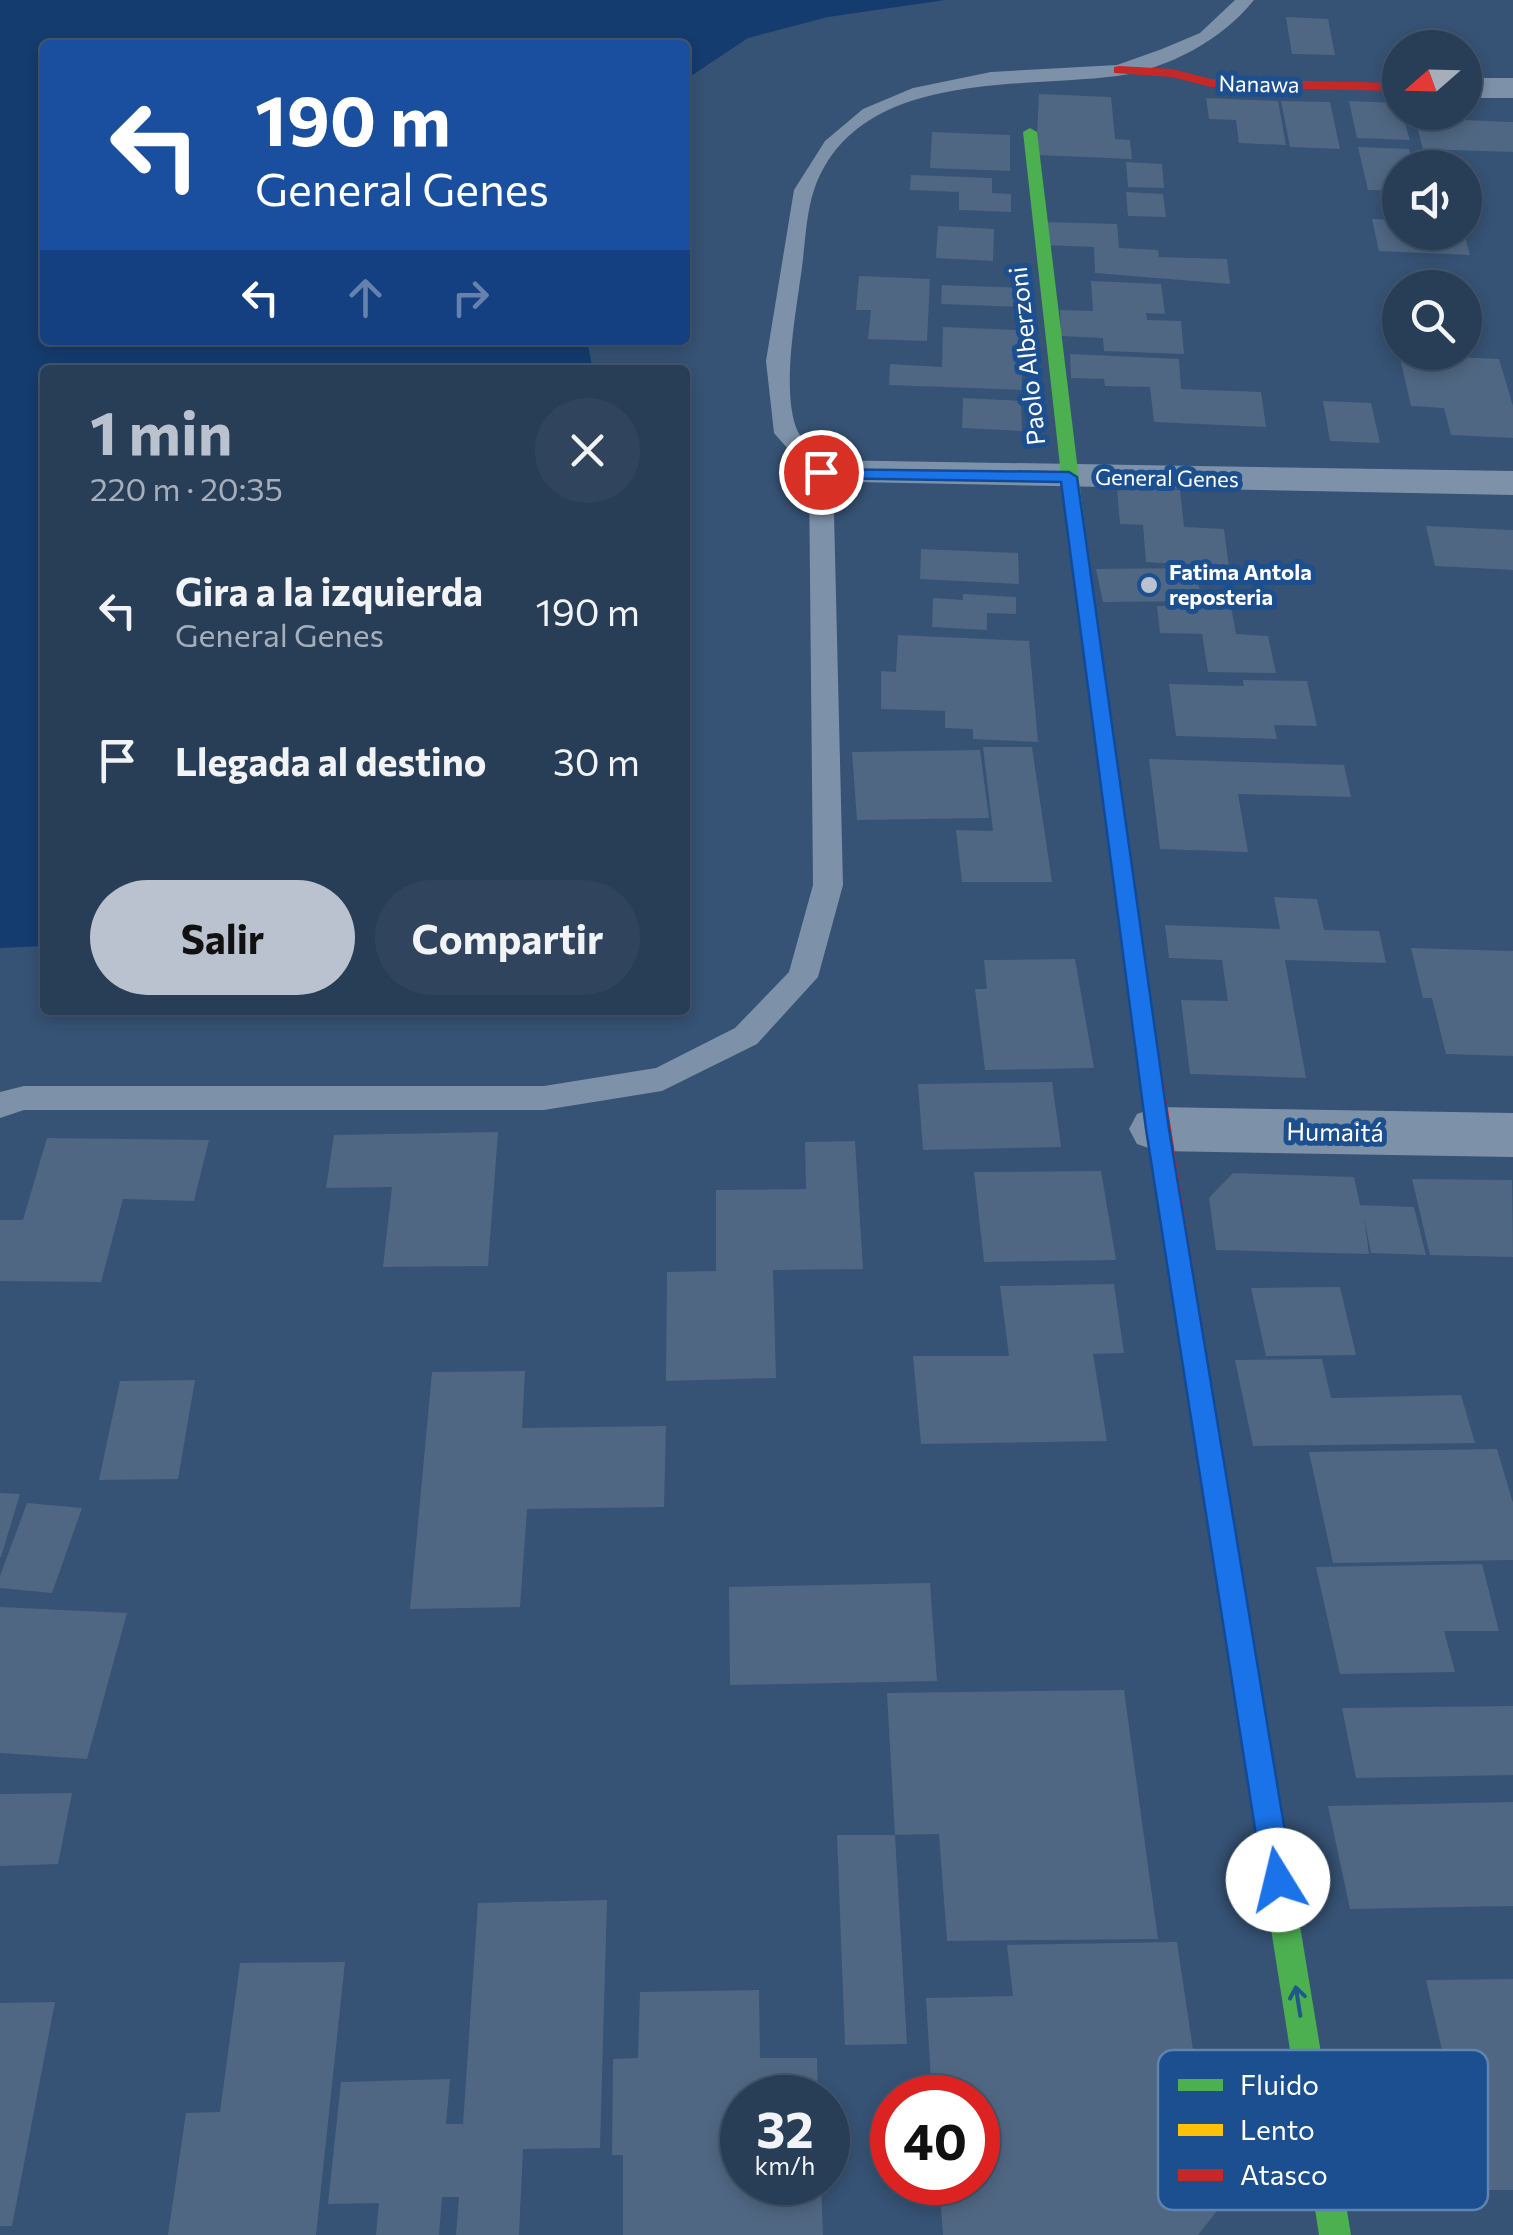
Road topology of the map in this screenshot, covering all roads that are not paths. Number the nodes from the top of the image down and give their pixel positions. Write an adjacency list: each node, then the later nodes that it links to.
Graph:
1 (1245, 0): 2 (lane)
2 (1119, 70): 3 (street, Nanawa); 7 (lane)
3 (1382, 86)
4 (1482, 88): 5 (street)
5 (1513, 88)
6 (1030, 132): 8 (street, Paolo Alberzoni)
7 (821, 472): 8 (street, General Genes); 10 (lane)
8 (1069, 477): 9 (street, General Genes); 11 (street, Paolo Alberzoni)
9 (1513, 484)
10 (0, 1105)
11 (1158, 1129): 12 (street, Humaitá); 13 (street, Paolo Alberzoni, one-way to 11)
12 (1513, 1135)
13 (1305, 2050)
14 (1331, 2210): 15 (street, Paolo Alberzoni, one-way to 14)
15 (1335, 2235)

